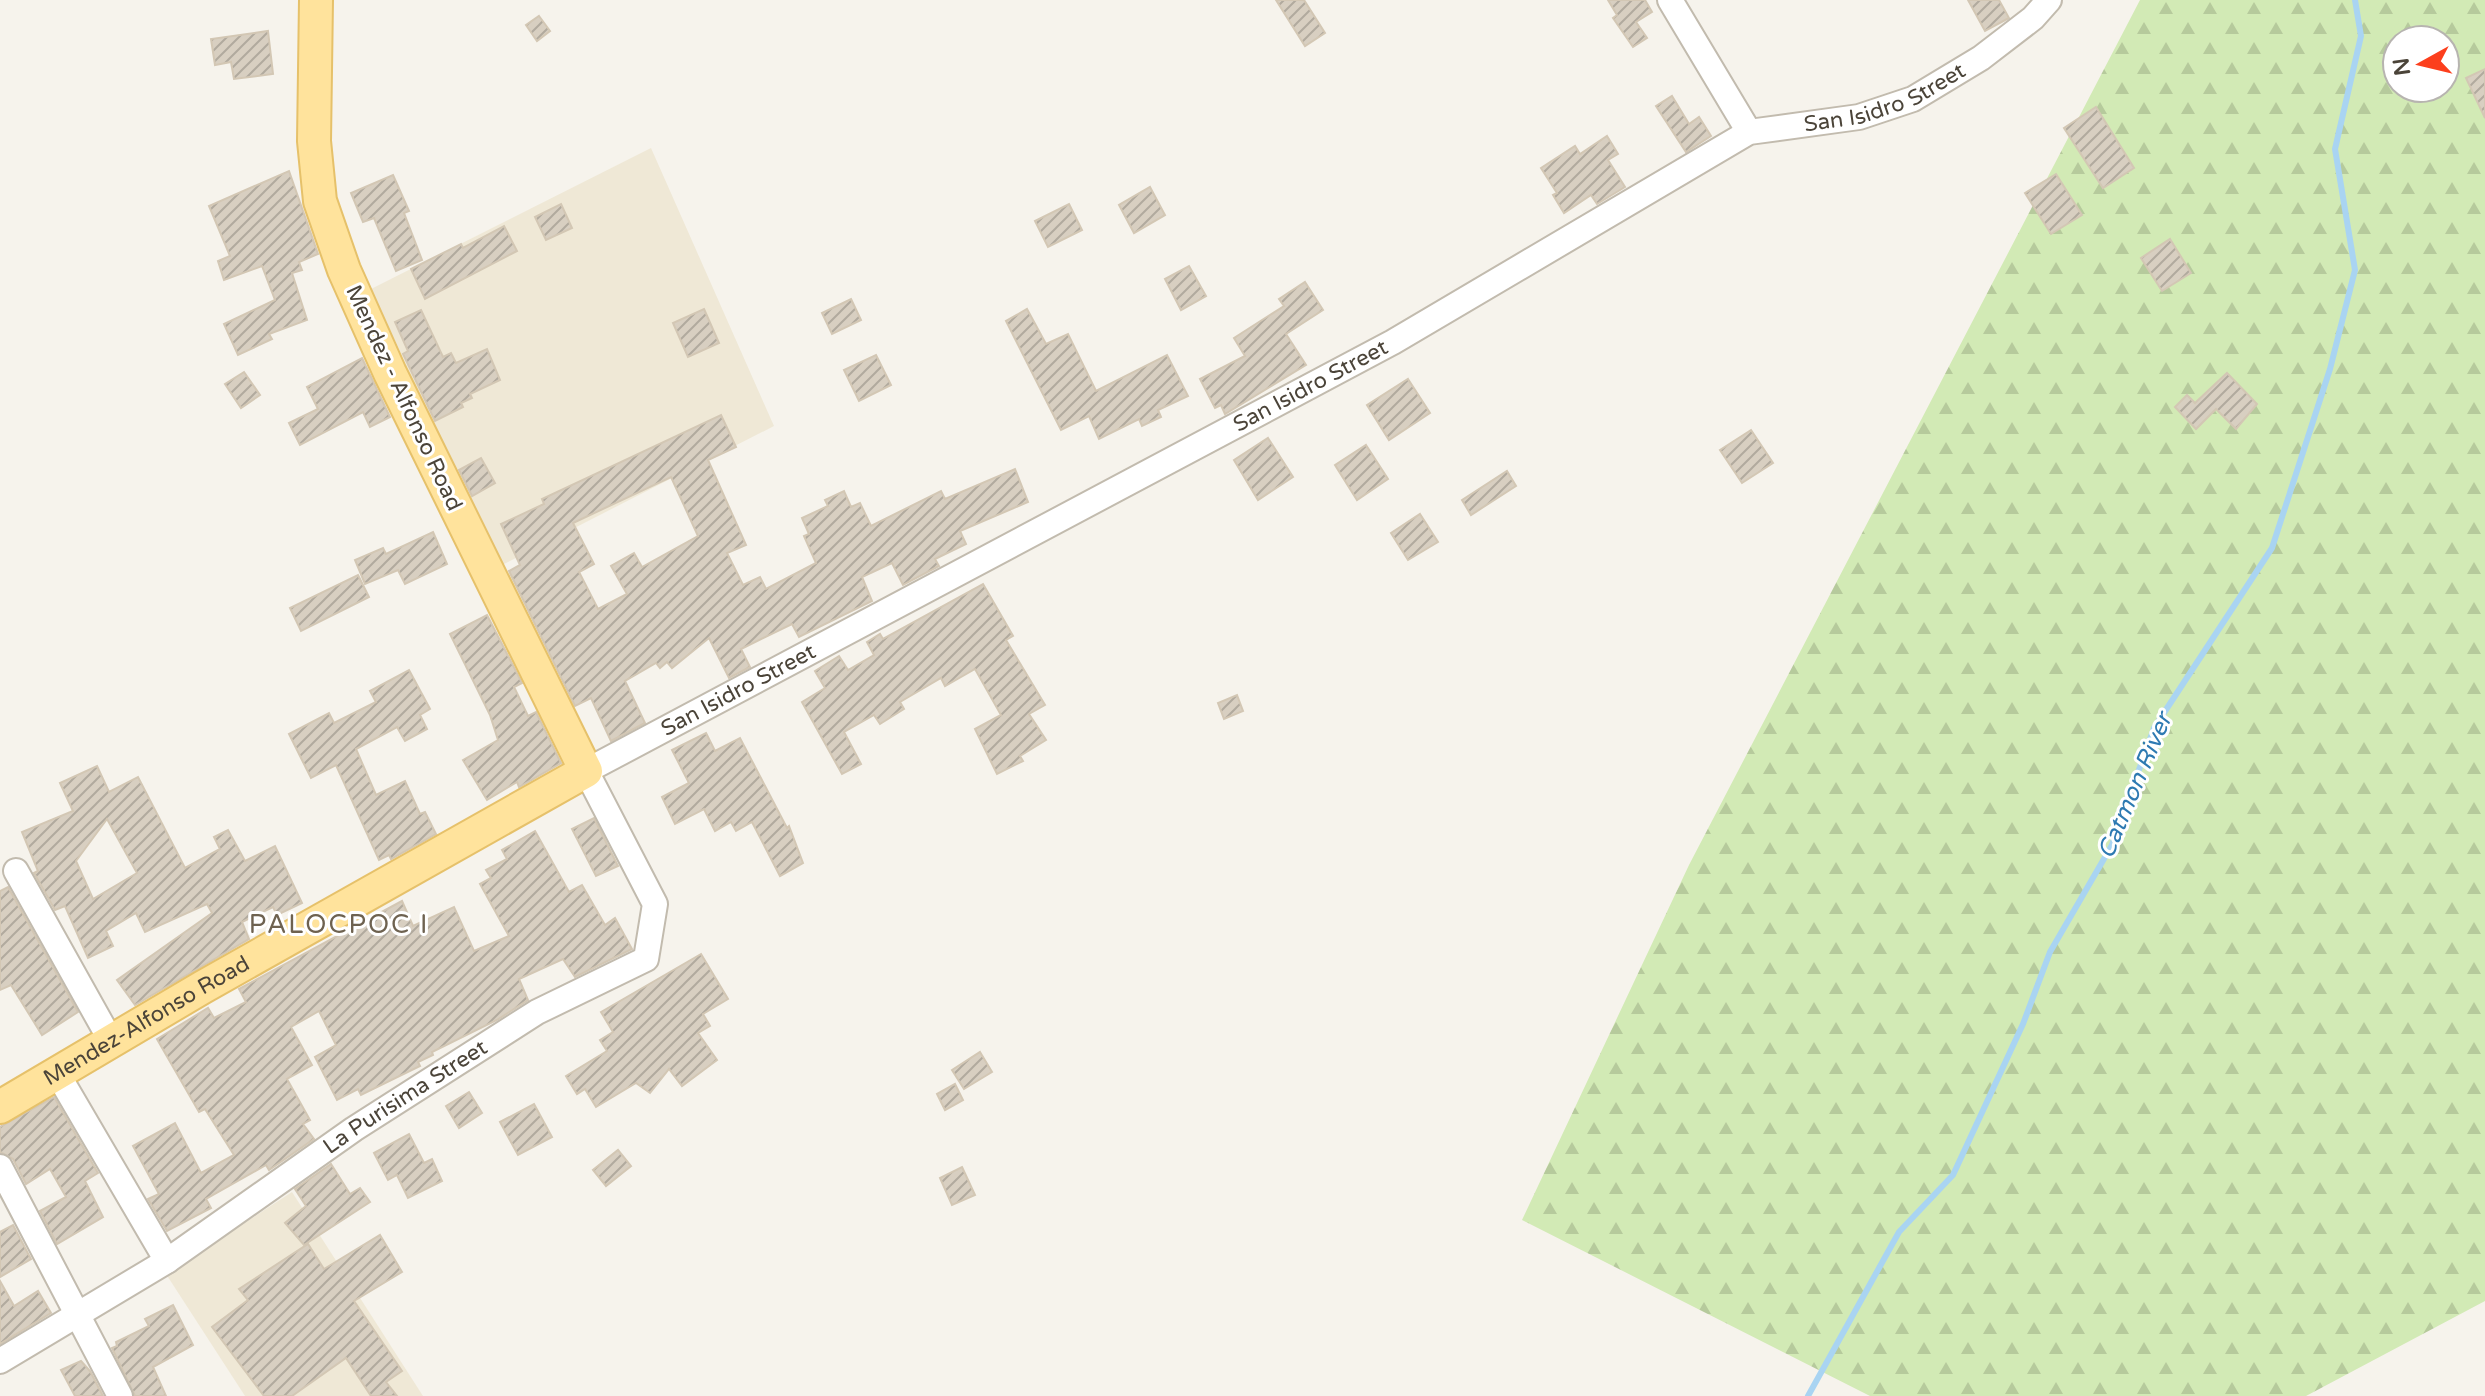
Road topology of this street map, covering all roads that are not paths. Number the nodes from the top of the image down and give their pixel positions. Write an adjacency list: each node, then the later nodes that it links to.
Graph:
1 (316, 0): 5 (main road, Mendez - Alfonso Road)
2 (1670, 0): 4 (street)
3 (2041, 9): 4 (street, San Isidro Street)
4 (1749, 132): 5 (street, San Isidro Street)
5 (586, 771): 7 (main road, Mendez-Alfonso Road); 11 (street, La Purisima Street)
6 (16, 871): 7 (street)
7 (111, 1041): 8 (main road, Mendez-Alfonso Road)
8 (57, 1073): 9 (main road, Mendez-Alfonso Road); 11 (street)
9 (0, 1107)
10 (0, 1167): 12 (street)
11 (167, 1261): 12 (street, La Purisima Street)
12 (79, 1315): 13 (street, La Purisima Street); 14 (street)
13 (0, 1361)
14 (120, 1396)

